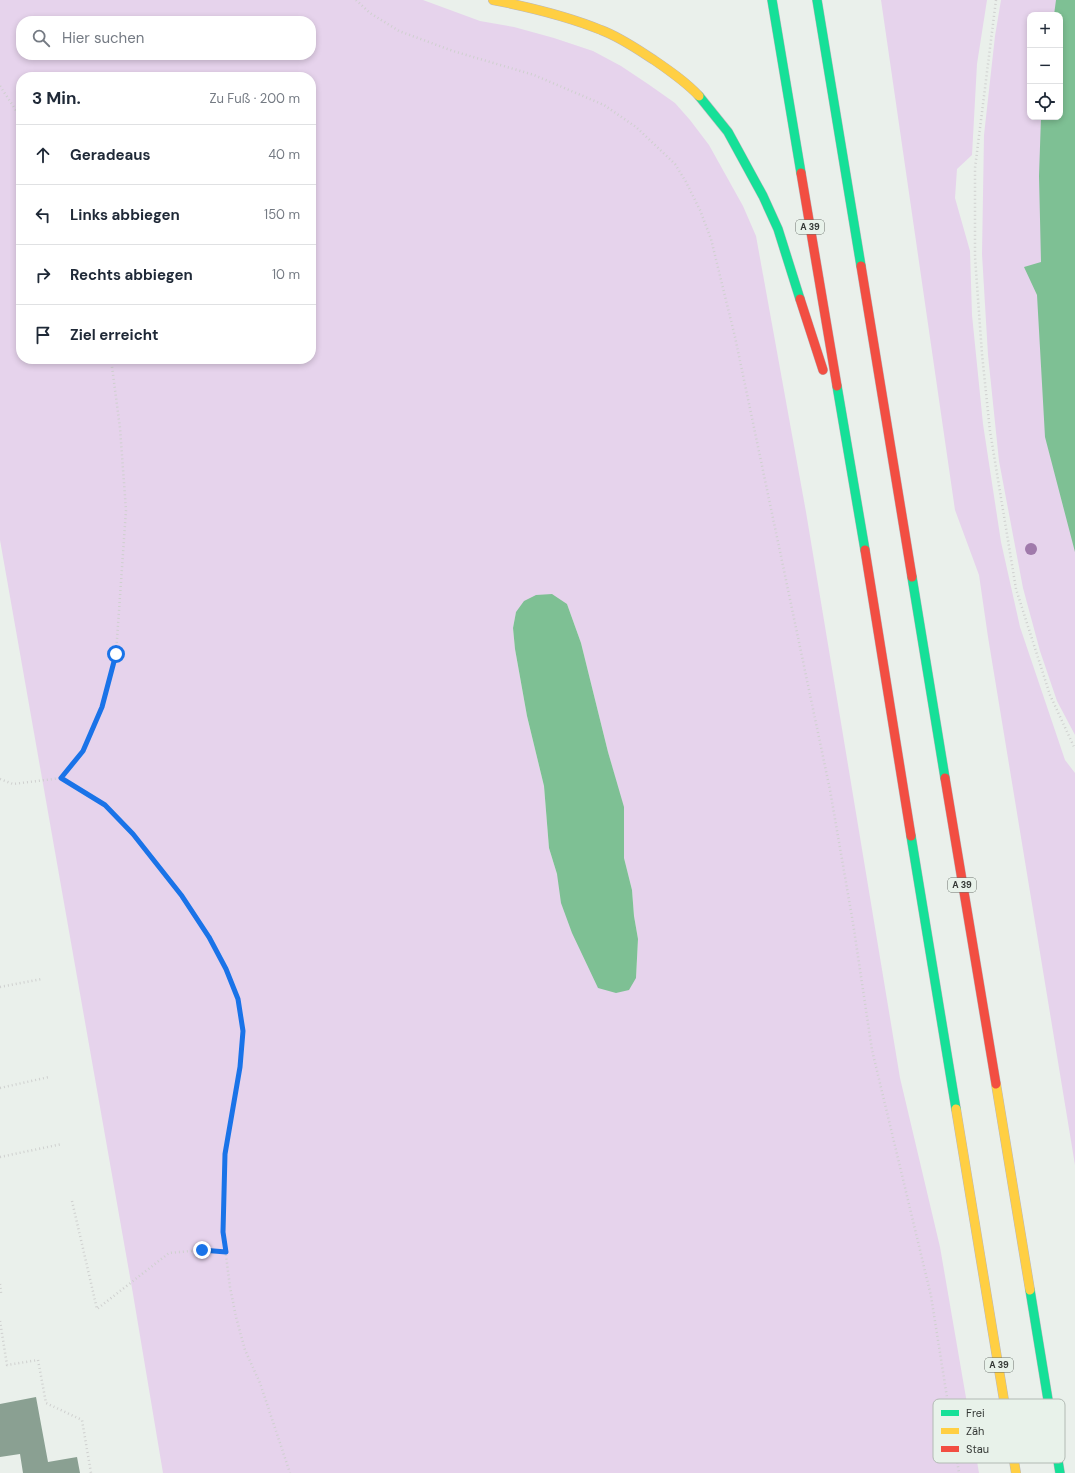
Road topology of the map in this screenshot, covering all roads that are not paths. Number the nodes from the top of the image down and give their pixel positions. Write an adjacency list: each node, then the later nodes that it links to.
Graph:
1 (492, 0): 4 (highway)
2 (772, 0): 4 (highway, A 39)
3 (817, 0): 6 (highway, A 39)
4 (849, 455): 5 (highway, A 39)
5 (1004, 1399)
6 (1048, 1399)
7 (1014, 1463): 9 (highway, A 39)
8 (1058, 1463): 10 (highway, A 39)
9 (1016, 1473)
10 (1060, 1473)

